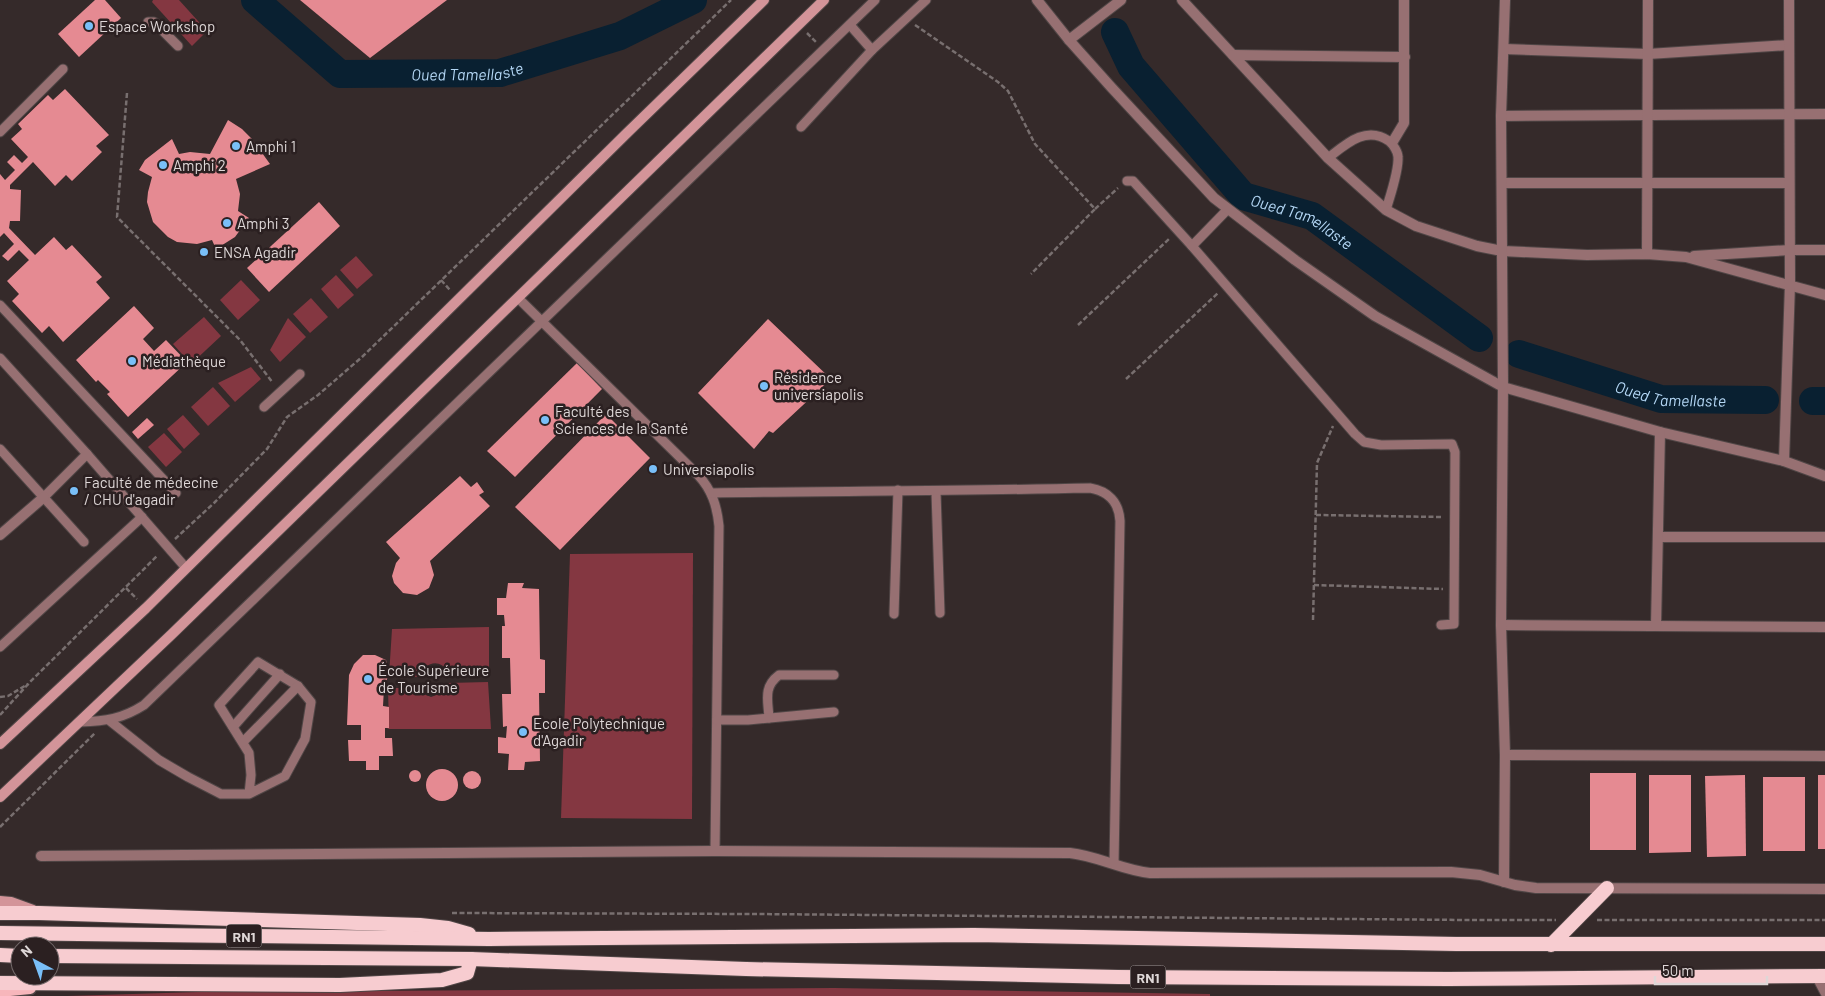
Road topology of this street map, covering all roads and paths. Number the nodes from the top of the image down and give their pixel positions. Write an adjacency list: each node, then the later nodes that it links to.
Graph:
1 (731, 0): 82 (path)
2 (764, 0): 83 (main road)
3 (824, 0): 15 (main road)
4 (876, 0): 16 (lane)
5 (926, 0): 13 (lane)
6 (1037, 0): 17 (street)
7 (1121, 0): 17 (street)
8 (1182, 0): 24 (street)
9 (1404, 0): 25 (street)
10 (1505, 0): 20 (street)
11 (1648, 0): 23 (street)
12 (1789, 0): 18 (street)
13 (906, 18): 22 (lane); 40 (path)
14 (148, 22): 19 (lane)
15 (799, 24): 21 (path); 54 (main road)
16 (850, 24): 21 (lane); 22 (lane)
17 (1069, 40): 41 (street)
18 (1789, 45): 23 (street); 28 (street)
19 (178, 46)
20 (1504, 49): 23 (street); 30 (street)
21 (824, 50): 56 (lane)
22 (872, 50): 32 (lane)
23 (1648, 54): 31 (street)
24 (1233, 55): 25 (street); 35 (street)
25 (1405, 57): 34 (street)
26 (63, 69): 33 (lane)
27 (127, 93): 62 (path)
28 (1789, 114): 29 (street); 31 (street); 38 (street)
29 (1825, 114)
30 (1501, 116): 31 (street); 37 (street)
31 (1648, 116): 39 (street)
32 (801, 128)
33 (0, 132)
34 (1392, 143): 35 (lane); 42 (lane)
35 (1328, 158): 42 (street)
36 (1127, 181): 40 (path); 43 (lane)
37 (1502, 183): 39 (street); 47 (street)
38 (1790, 183): 39 (street); 45 (street)
39 (1647, 184): 48 (street)
40 (1095, 209): 50 (path)
41 (1228, 210): 44 (lane); 61 (street)
42 (1386, 210): 47 (street)
43 (1178, 230): 44 (lane); 57 (path)
44 (1192, 246): 52 (lane)
45 (1790, 250): 46 (street); 49 (street); 51 (street)
46 (1825, 250)
47 (1502, 251): 48 (street); 61 (street)
48 (1647, 254): 49 (street)
49 (1686, 257): 51 (street)
50 (1031, 274)
51 (1790, 284): 53 (street); 68 (street)
52 (1226, 285): 60 (path); 64 (lane)
53 (1825, 295)
54 (518, 298): 56 (lane); 106 (main road)
55 (0, 305): 72 (lane)
56 (543, 322): 73 (lane); 105 (lane)
57 (1078, 325)
58 (0, 358): 67 (lane)
59 (300, 374): 62 (lane)
60 (1126, 379)
61 (1503, 387): 65 (street); 92 (street)
62 (280, 392): 63 (lane)
63 (264, 407)
64 (1338, 413): 75 (path); 77 (lane)
65 (1660, 432): 68 (street); 79 (street)
66 (0, 449): 74 (lane)
67 (87, 454): 74 (lane); 76 (lane)
68 (1784, 461): 69 (street)
69 (1825, 476)
70 (898, 490): 71 (lane); 73 (lane); 89 (lane)
71 (936, 492): 88 (lane); 116 (lane)
72 (176, 493)
73 (711, 493): 104 (lane)
74 (44, 497): 78 (street); 81 (lane)
75 (1316, 515): 77 (path); 84 (path)
76 (142, 517): 82 (lane); 95 (lane)
77 (1455, 517): 86 (lane)
78 (0, 536)
79 (1659, 537): 80 (street); 93 (street)
80 (1825, 537)
81 (84, 542)
82 (167, 546): 83 (lane); 85 (path)
83 (186, 568): 87 (main road)
84 (1314, 585): 86 (path); 90 (path)
85 (126, 588): 87 (path); 98 (path)
86 (1454, 589): 91 (lane)
87 (146, 608): 109 (main road)
88 (940, 613)
89 (894, 614)
90 (1313, 620)
91 (1441, 625)
92 (1502, 625): 93 (street); 110 (street)
93 (1656, 626): 94 (street)
94 (1825, 627)
95 (0, 647)
96 (280, 674): 99 (lane); 107 (lane); 107 (lane)
97 (834, 675): 103 (lane)
98 (30, 682): 100 (path); 102 (path)
99 (298, 686): 108 (lane); 112 (lane)
100 (0, 697)
101 (834, 712): 103 (lane)
102 (0, 715)
103 (769, 718): 104 (lane)
104 (717, 720): 114 (lane)
105 (110, 721): 106 (lane); 112 (lane)
106 (80, 722): 113 (main road)
107 (233, 727): 108 (lane)
108 (243, 742): 112 (lane)
109 (0, 744)
110 (1505, 755): 111 (street); 117 (street)
111 (1825, 756)
112 (249, 794)
113 (0, 796)
114 (715, 851): 115 (street); 116 (street)
115 (41, 856)
116 (1114, 864): 117 (street)
117 (1504, 882): 118 (street)
118 (1607, 888): 119 (street); 124 (highway)
119 (1825, 889)
120 (0, 900): 121 (main road)
121 (39, 912): 122 (highway); 127 (highway)
122 (0, 913)
123 (452, 913): 124 (path)
124 (1576, 919): 125 (path); 129 (highway)
125 (1825, 920)
126 (0, 933): 127 (highway, RN1)
127 (489, 939): 129 (highway, RN1)
128 (1825, 944): 129 (highway, RN1)
129 (1551, 945)
130 (60, 956): 131 (highway, RN1)
131 (472, 959): 132 (highway, RN1); 133 (highway)
132 (1821, 976): 136 (lane)
133 (60, 984)
134 (40, 986): 135 (main road)
135 (0, 991)
136 (1825, 993)

